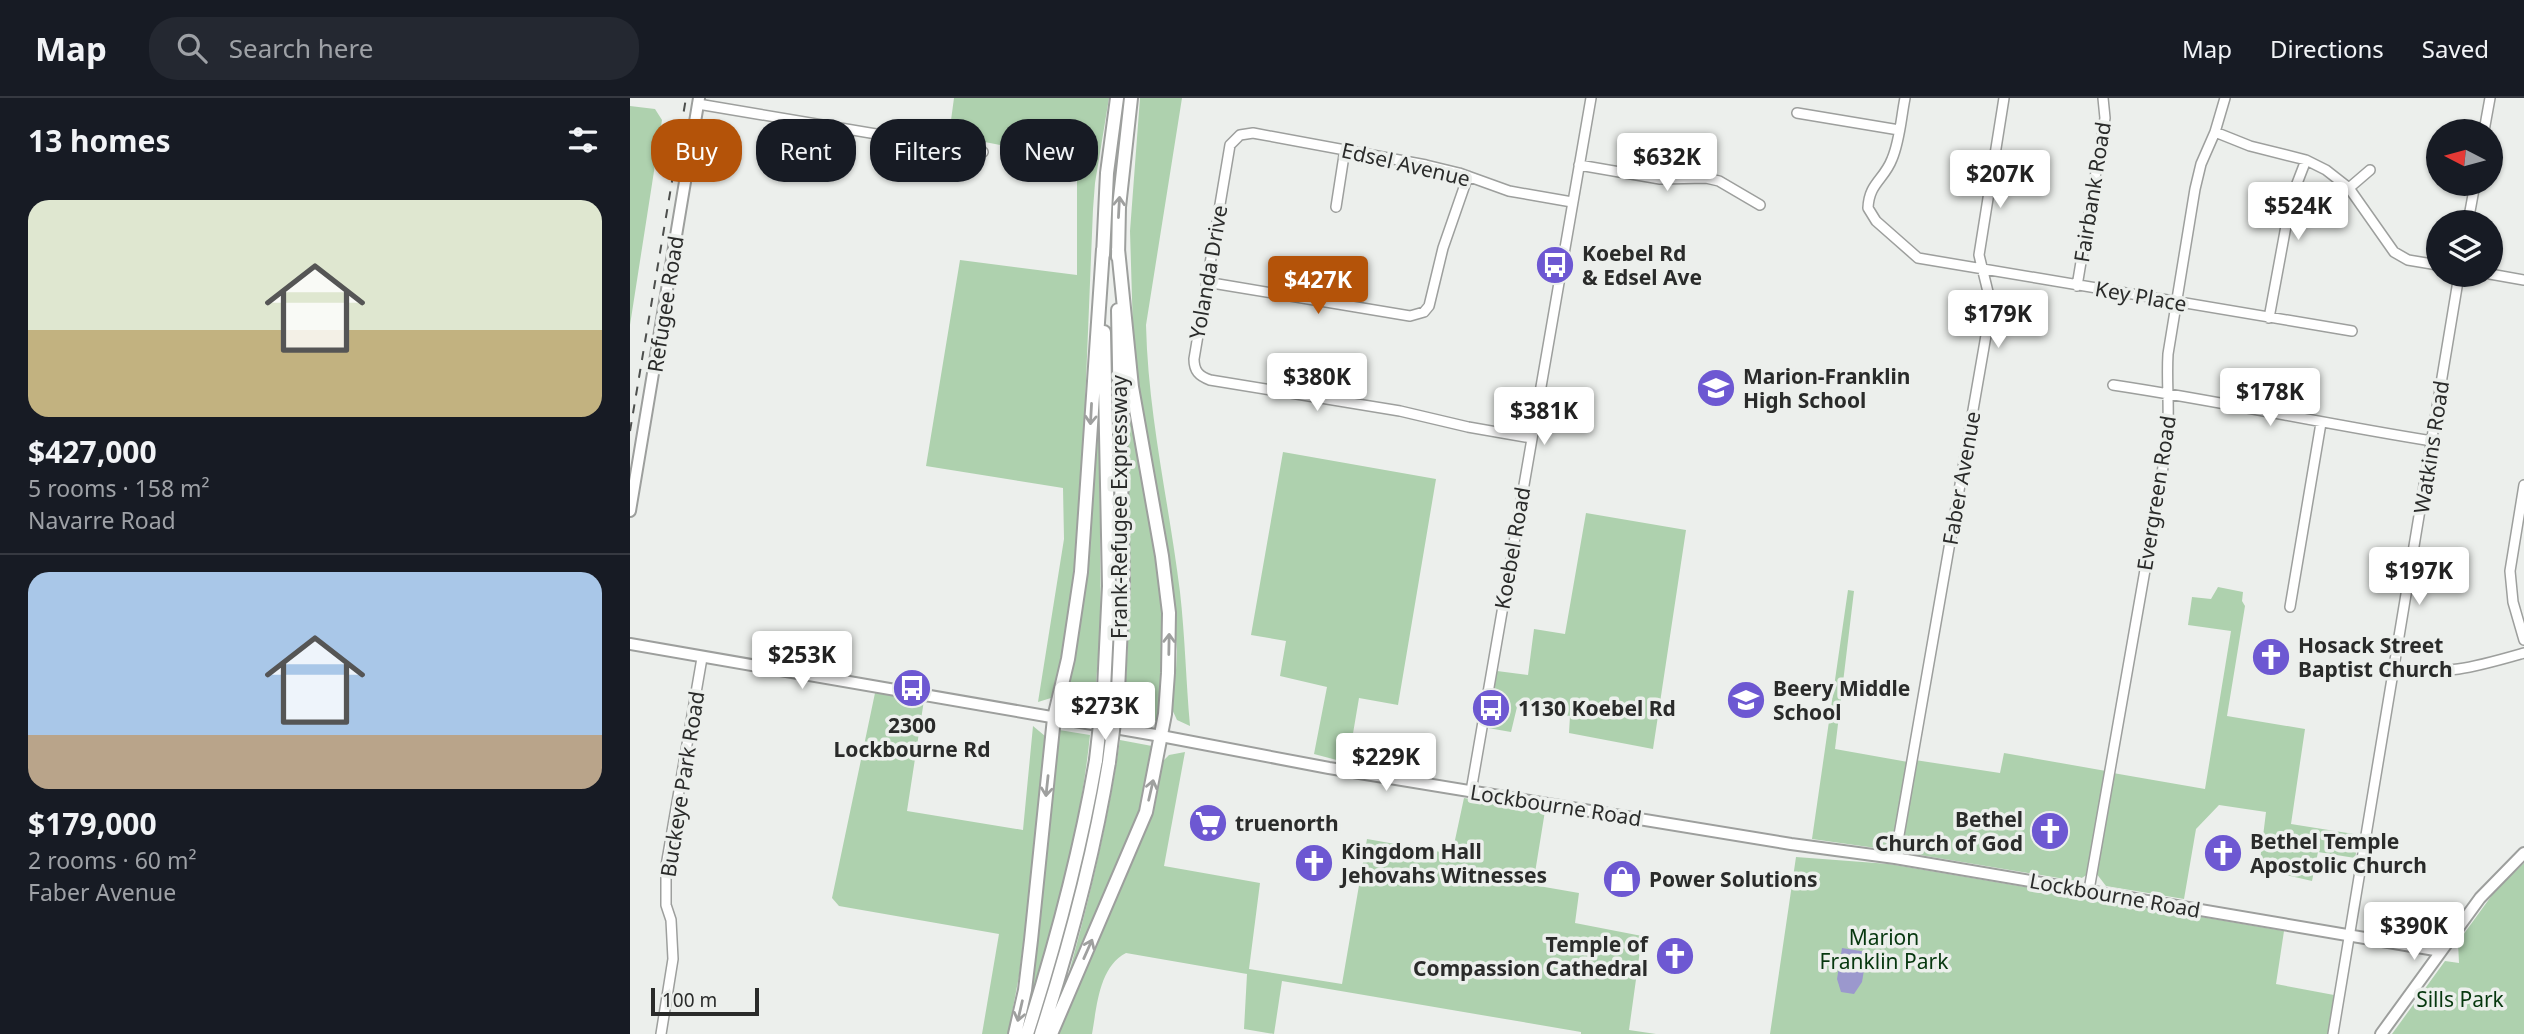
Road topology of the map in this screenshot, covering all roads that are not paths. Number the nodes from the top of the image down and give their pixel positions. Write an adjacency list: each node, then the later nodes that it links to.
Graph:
1 (1116, 98): 25 (highway, Frank-Refugee Expressway)
2 (1131, 98): 26 (highway, Frank-Refugee Expressway, one-way to 2)
3 (1591, 98): 18 (street, Koebel Road)
4 (1905, 98): 12 (street)
5 (2004, 98): 28 (street, Faber Avenue)
6 (2103, 98): 32 (street, Fairbank Road)
7 (2225, 98): 14 (street, Evergreen Road)
8 (2490, 98): 11 (street)
9 (699, 101): 13 (street); 43 (main road, Refugee Road)
10 (1797, 113): 12 (street)
11 (2486, 119)
12 (1899, 130): 28 (street, Key Place)
13 (870, 132)
14 (2216, 132): 17 (street); 34 (street, Evergreen Road)
15 (1240, 135): 16 (street, Edsel Avenue); 31 (street, Yolanda Drive)
16 (1345, 149): 20 (street, Edsel Avenue); 24 (street)
17 (2306, 160): 21 (street); 35 (street)
18 (1579, 166): 22 (street, Koebel Road); 23 (street)
19 (2370, 170): 21 (street)
20 (1468, 176): 22 (street, Edsel Avenue); 31 (street)
21 (2349, 188): 27 (street)
22 (1572, 202): 40 (street, Koebel Road)
23 (1760, 205)
24 (1336, 207)
25 (1103, 248): 50 (highway, one-way to 50); 60 (highway, Frank-Refugee Expressway, bridge)
26 (1118, 249): 51 (highway, one-way to 26); 61 (highway, Frank-Refugee Expressway, bridge)
27 (2426, 263)
28 (1981, 270): 32 (street, Key Place); 54 (street, Faber Avenue)
29 (2503, 276): 30 (street)
30 (2524, 279)
31 (1206, 282): 40 (street, Yolanda Drive)
32 (2077, 286): 34 (street, Key Place)
33 (2457, 287): 41 (street, Watkins Road)
34 (2176, 302): 35 (street, Key Place); 38 (street, Evergreen Road)
35 (2269, 318): 36 (street, Key Place)
36 (2352, 331)
37 (2113, 385): 38 (street)
38 (2168, 394): 39 (street); 55 (street, Evergreen Road)
39 (2322, 423): 41 (street); 44 (street)
40 (1531, 438): 52 (street, Koebel Road)
41 (2432, 441): 49 (street, Watkins Road)
42 (2524, 485): 45 (street)
43 (630, 511)
44 (2290, 607)
45 (2524, 640)
46 (630, 644): 48 (main road, Lockbourne Road)
47 (2524, 653): 49 (street)
48 (702, 658): 50 (main road, Lockbourne Road); 58 (street, Buckeye Park Road)
49 (2394, 668): 56 (street, Watkins Road)
50 (1054, 718): 51 (main road, Lockbourne Road); 59 (highway, one-way to 59)
51 (1161, 736): 52 (main road, Lockbourne Road); 62 (highway, one-way to 51)
52 (1471, 791): 54 (main road, Lockbourne Road)
53 (2524, 853): 57 (main road)
54 (1895, 858): 55 (main road, Lockbourne Road)
55 (2089, 890): 56 (main road, Lockbourne Road)
56 (2349, 935): 57 (main road, Lockbourne Road); 63 (street, Watkins Road)
57 (2441, 951): 64 (main road)
58 (661, 1034)
59 (1015, 1034)
60 (1027, 1034)
61 (1041, 1034)
62 (1051, 1034)
63 (2333, 1034)
64 (2381, 1034)

